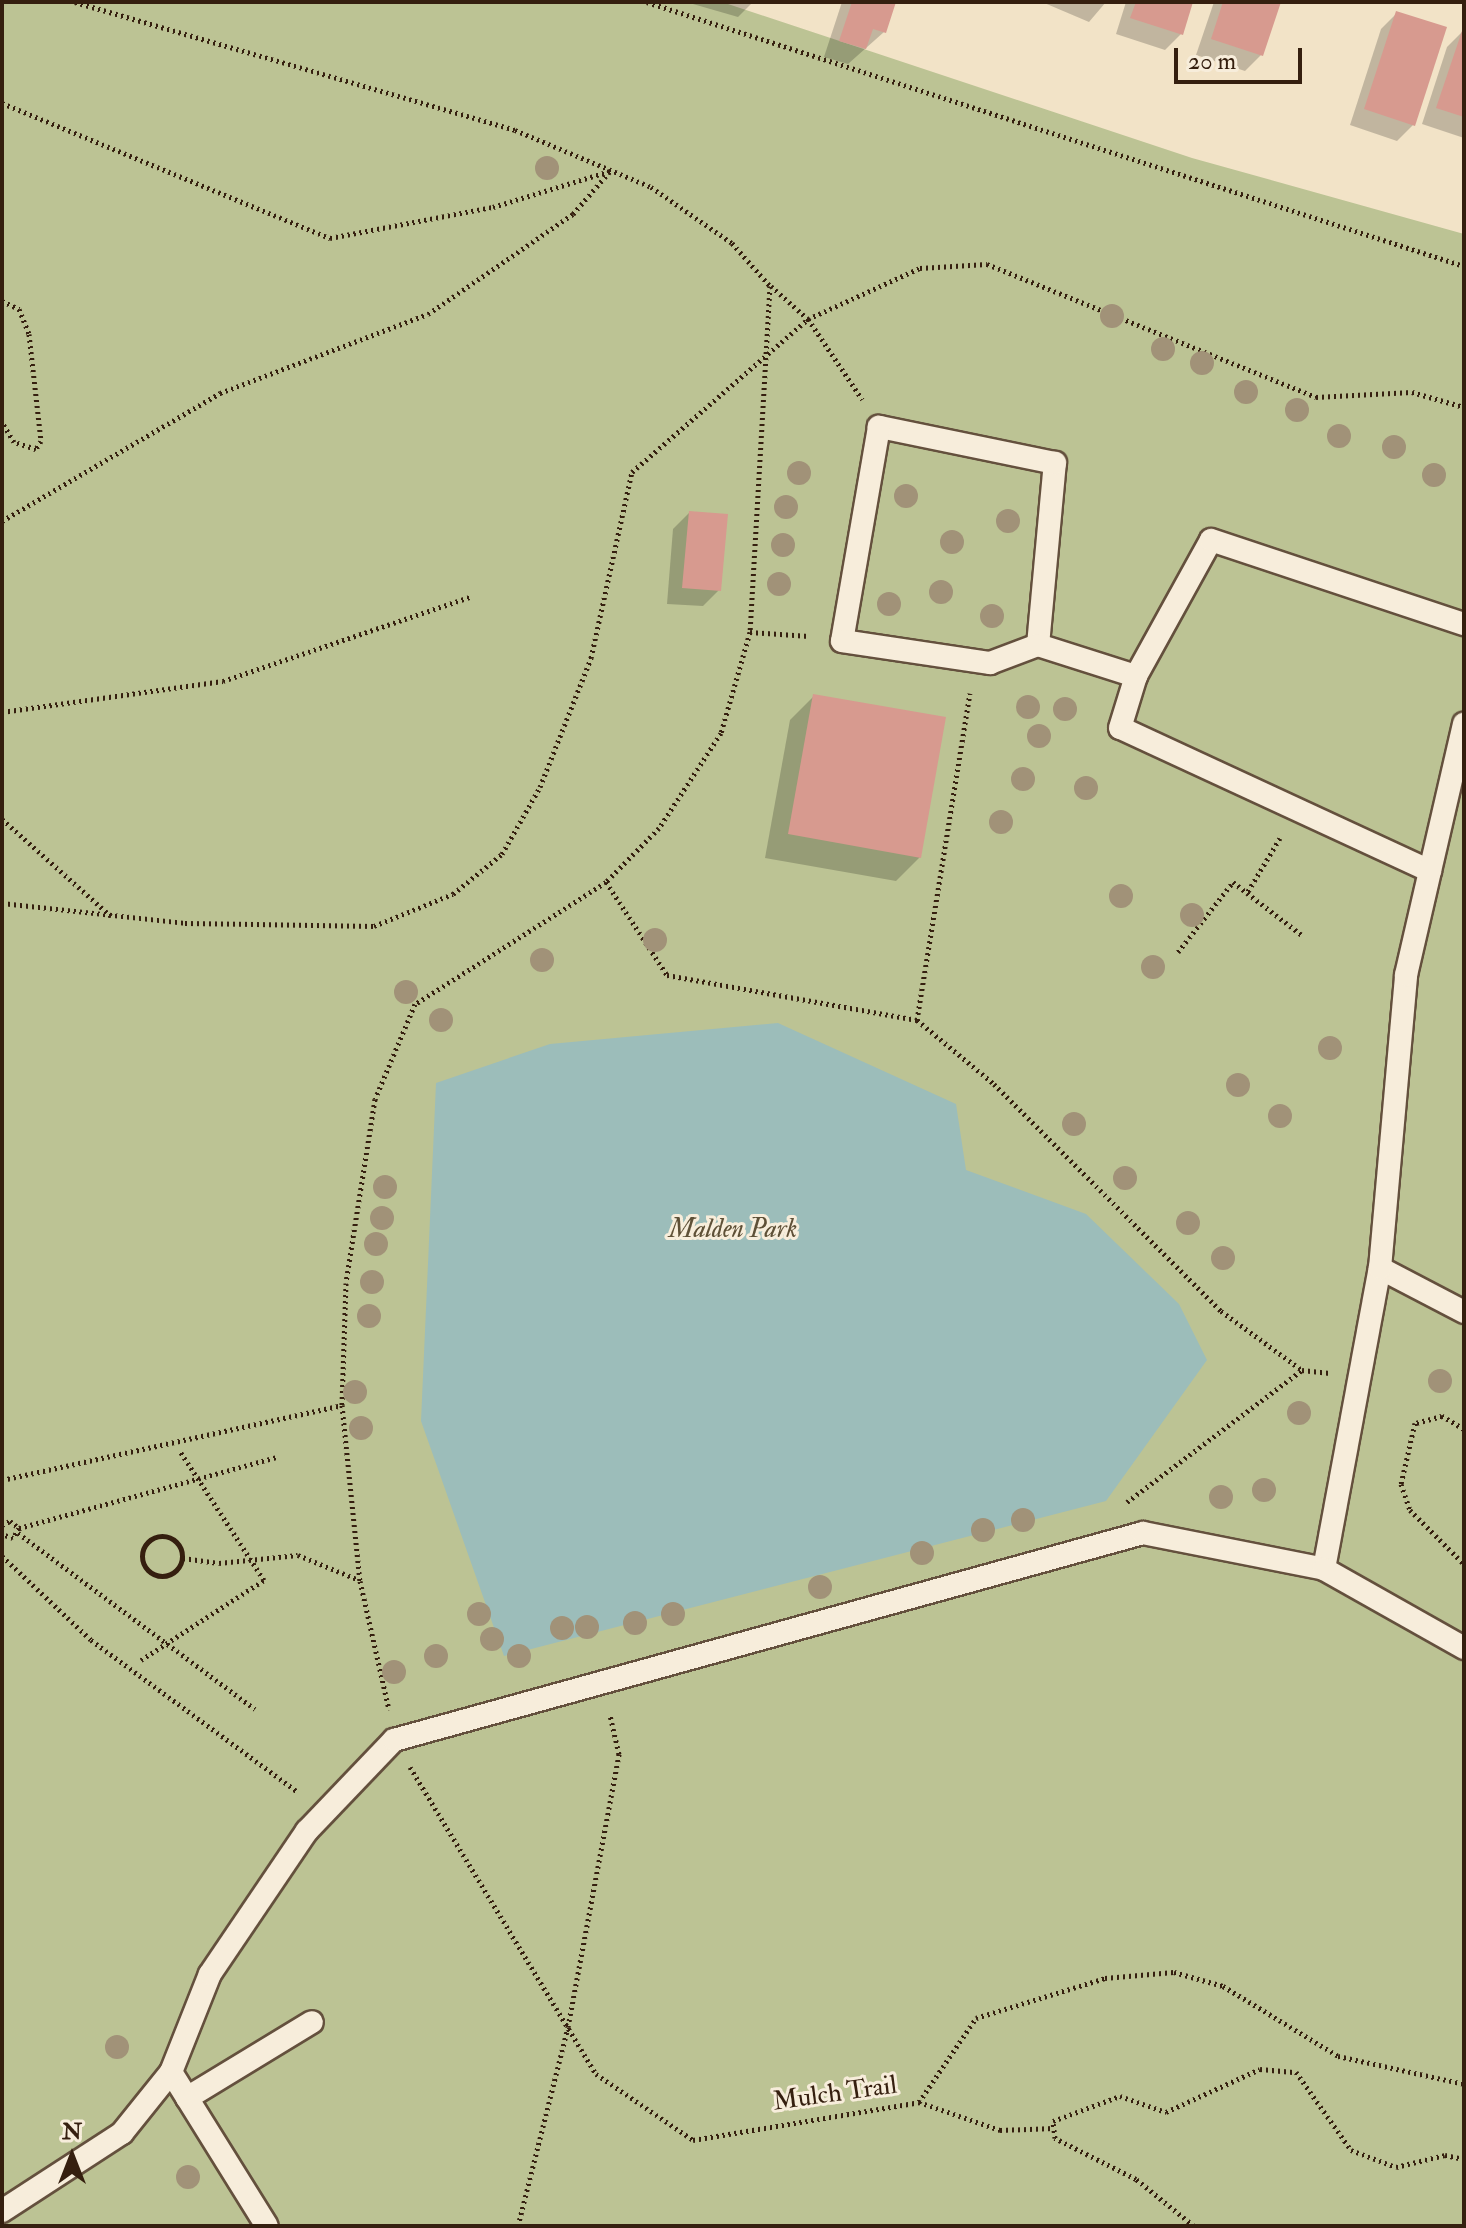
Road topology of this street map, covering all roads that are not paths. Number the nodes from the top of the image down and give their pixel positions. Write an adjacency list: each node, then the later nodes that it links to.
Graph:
1 (1464, 624): 3 (lane)
2 (1038, 645): 2 (lane); 3 (lane)
3 (1136, 676): 6 (lane)
4 (1464, 724): 5 (lane)
5 (1458, 776): 6 (lane)
6 (1430, 871): 7 (lane)
7 (1380, 1268): 8 (lane); 9 (lane)
8 (1464, 1312)
9 (1324, 1569): 10 (lane); 12 (lane)
10 (1464, 1648)
11 (312, 2022): 13 (lane)
12 (171, 2072): 13 (lane); 14 (lane)
13 (187, 2098): 15 (lane)
14 (2, 2211)
15 (267, 2226)

